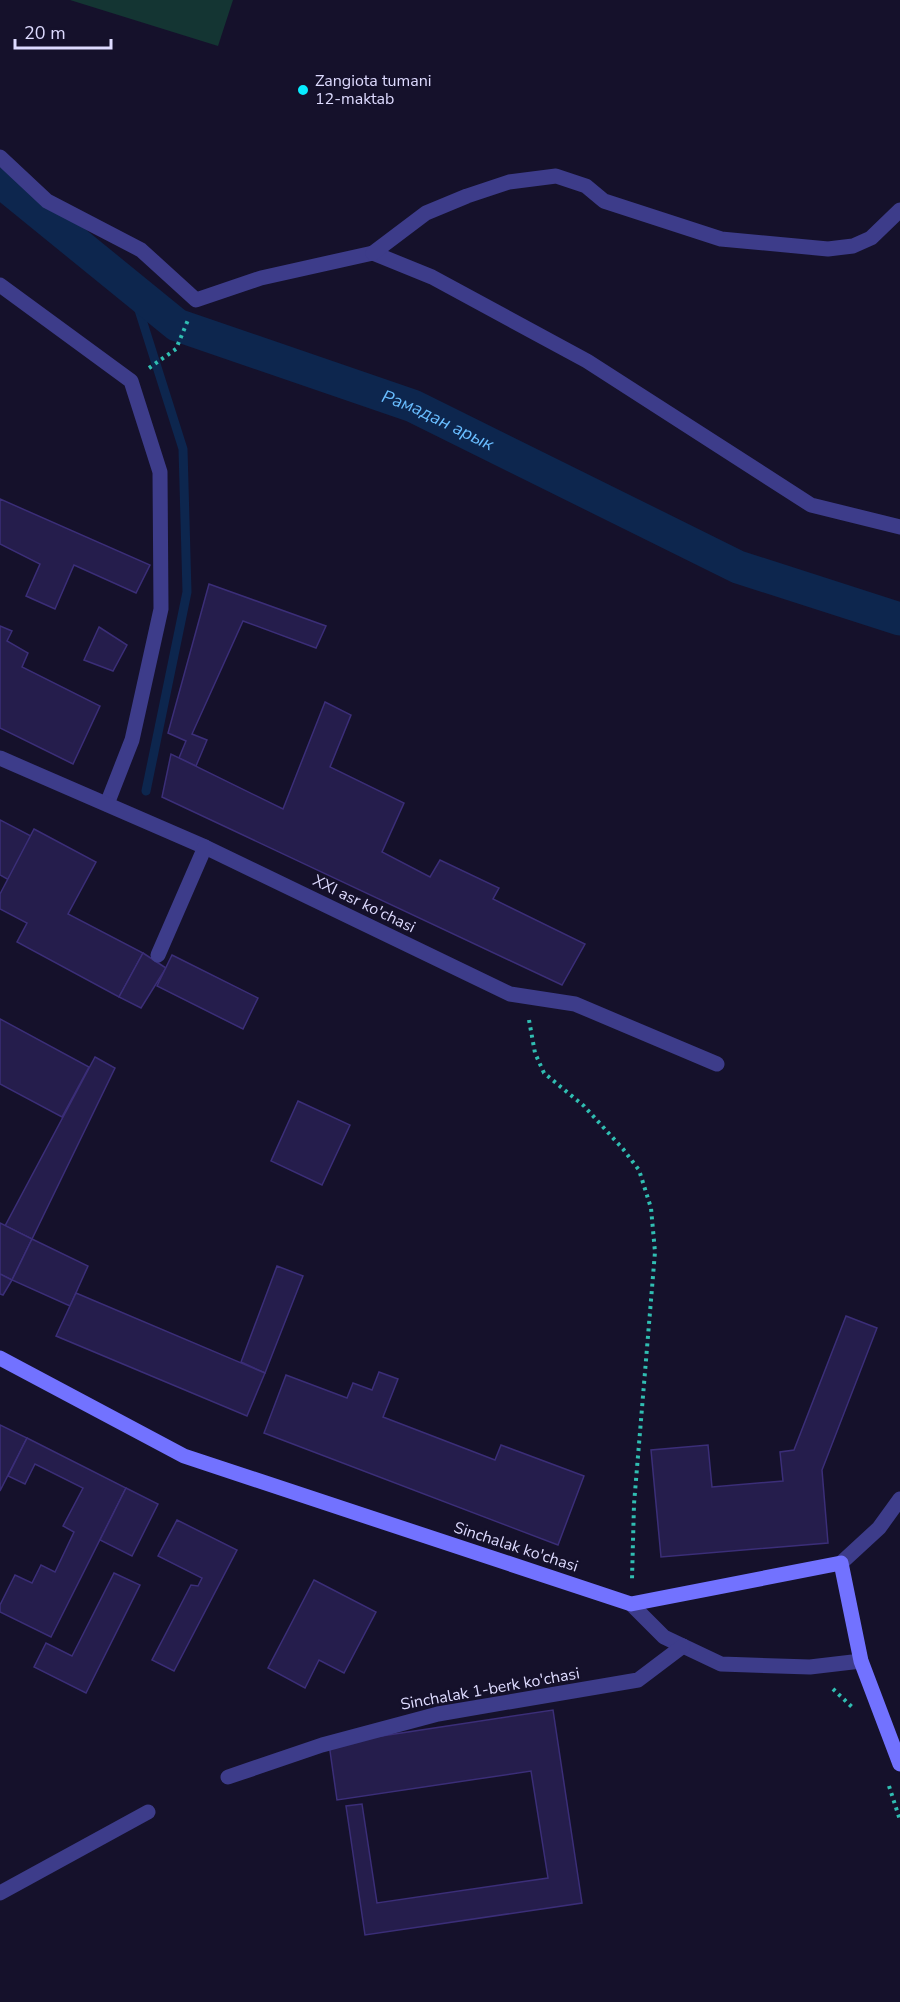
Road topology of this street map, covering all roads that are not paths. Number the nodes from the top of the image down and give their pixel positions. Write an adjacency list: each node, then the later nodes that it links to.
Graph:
1 (0, 157): 3 (street)
2 (900, 210): 3 (street)
3 (373, 253): 5 (street)
4 (0, 285): 7 (street)
5 (900, 527)
6 (0, 758): 7 (street, XXI asr ko'chasi)
7 (107, 804): 8 (street, XXI asr ko'chasi)
8 (205, 847): 9 (street); 10 (street, XXI asr ko'chasi)
9 (158, 955)
10 (717, 1064)
11 (0, 1358): 14 (street, Sinchalak ko'chasi)
12 (900, 1499): 13 (street)
13 (841, 1563): 14 (street, Sinchalak ko'chasi); 16 (street)
14 (631, 1604): 15 (street)
15 (683, 1646): 16 (street); 18 (street, Sinchalak 1-berk ko'chasi)
16 (861, 1661): 17 (street)
17 (900, 1764)
18 (228, 1777)
19 (148, 1812): 20 (street)
20 (0, 1893)

